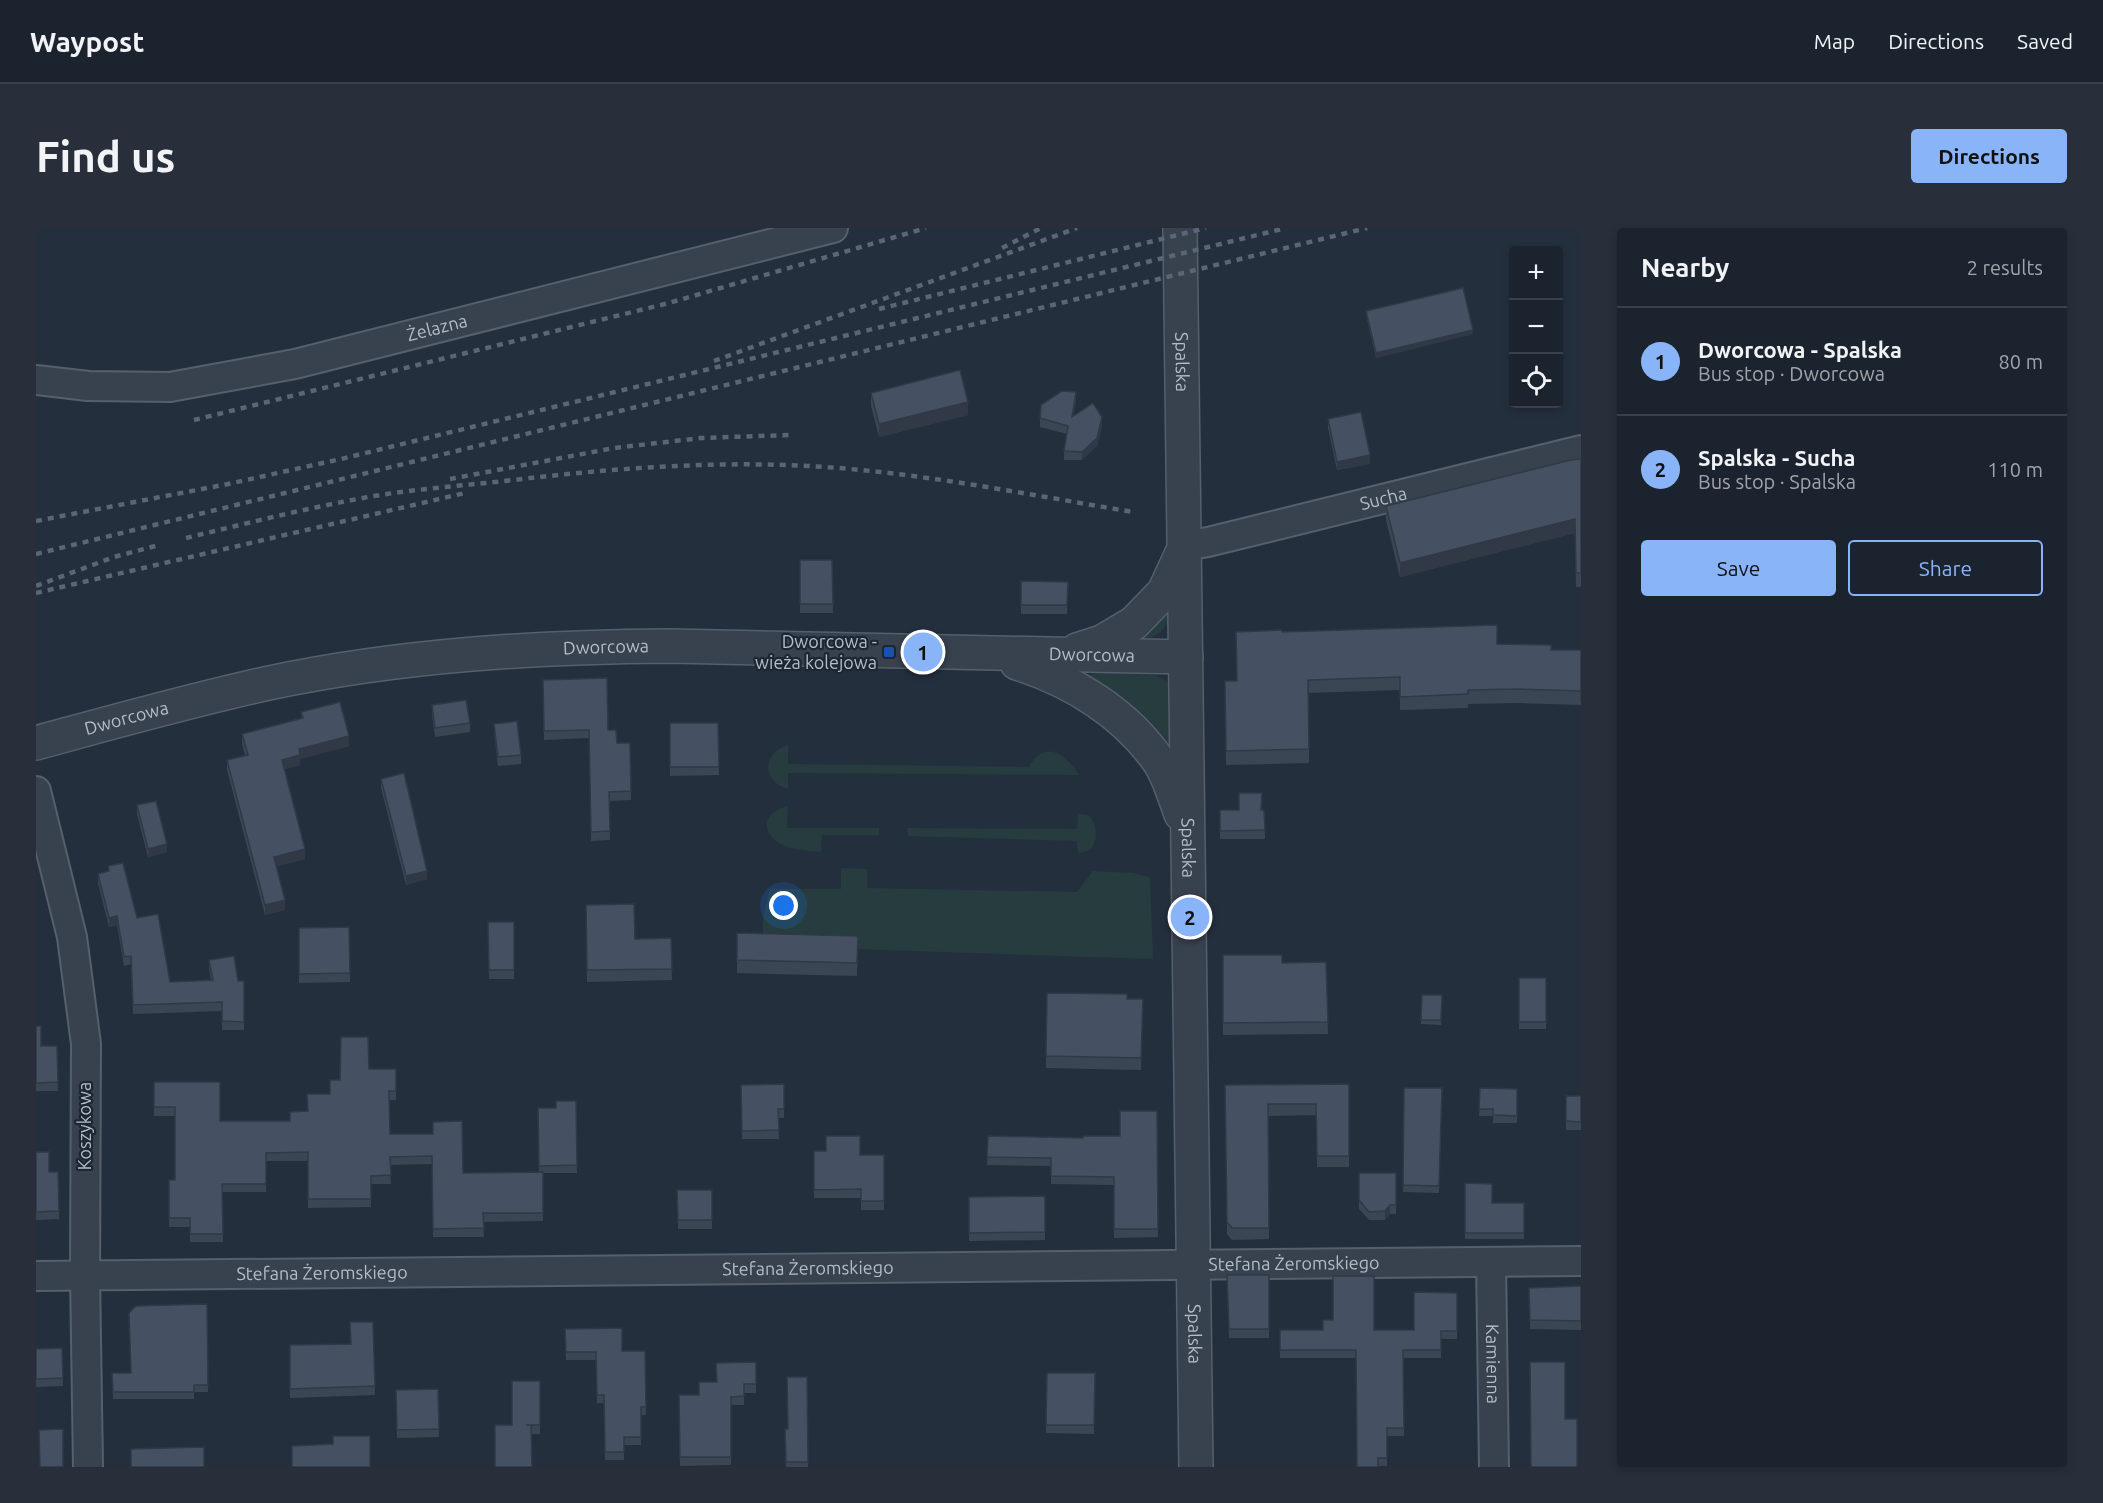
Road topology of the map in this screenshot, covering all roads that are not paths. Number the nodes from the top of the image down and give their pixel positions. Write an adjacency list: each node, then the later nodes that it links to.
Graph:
1 (833, 228): 3 (street, Żelazna)
2 (1180, 228): 5 (street, Spalska)
3 (36, 380)
4 (1581, 450): 5 (street, Sucha)
5 (1185, 546): 7 (street); 8 (street, Spalska)
6 (987, 653): 7 (street, Dworcowa); 9 (street, Dworcowa); 11 (street)
7 (1057, 655): 8 (street, Dworcowa)
8 (1186, 657): 11 (street, Spalska)
9 (36, 743)
10 (36, 790): 15 (street, Koszykowa)
11 (1189, 834): 14 (street, Spalska)
12 (1581, 1261): 13 (street, Stefana Żeromskiego)
13 (1491, 1262): 14 (street, Stefana Żeromskiego); 19 (street, Kamienna)
14 (1194, 1264): 15 (street, Stefana Żeromskiego); 18 (street, Spalska)
15 (86, 1275): 16 (street, Stefana Żeromskiego); 17 (street, Koszykowa)
16 (36, 1276)
17 (88, 1467)
18 (1196, 1467)
19 (1494, 1467)

